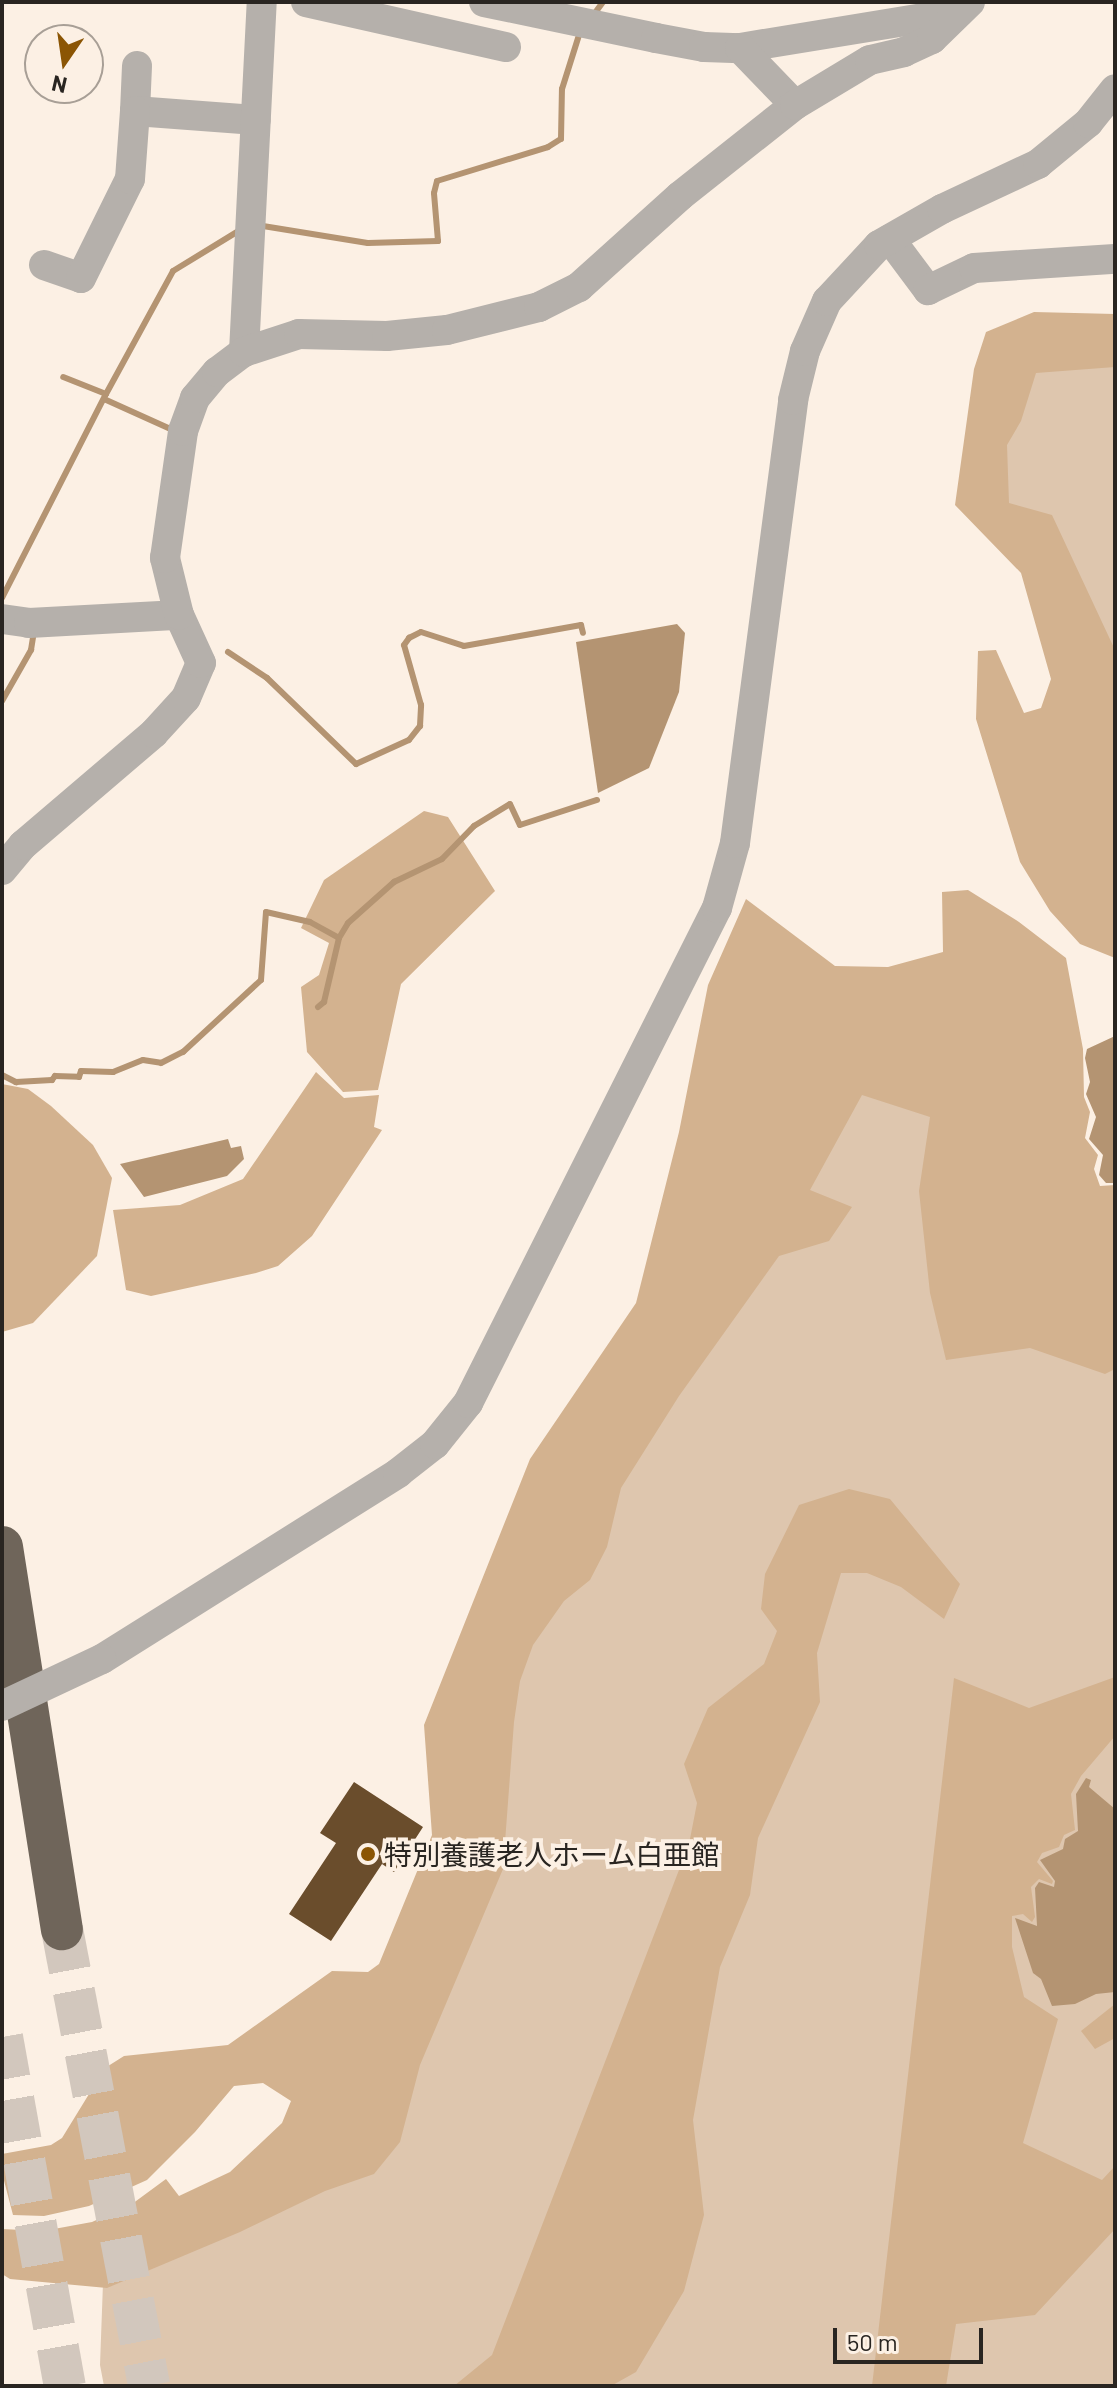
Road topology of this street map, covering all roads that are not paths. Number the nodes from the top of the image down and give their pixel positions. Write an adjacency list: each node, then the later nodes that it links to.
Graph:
1 (262, 2): 11 (street)
2 (306, 2): 5 (street)
3 (484, 2): 6 (street)
4 (964, 7): 6 (street); 9 (street)
5 (506, 47)
6 (740, 48): 9 (street)
7 (137, 66): 10 (street)
8 (1115, 89): 12 (street)
9 (795, 105): 15 (street)
10 (135, 111): 11 (street); 14 (street)
11 (256, 120): 15 (street)
12 (890, 239): 13 (street); 20 (street, bridge)
13 (1115, 259)
14 (44, 265)
15 (244, 352): 16 (street)
16 (179, 615): 17 (street); 18 (street)
17 (2, 619)
18 (2, 870)
19 (2, 1547): 21 (highway)
20 (2, 1706)
21 (62, 1929)

